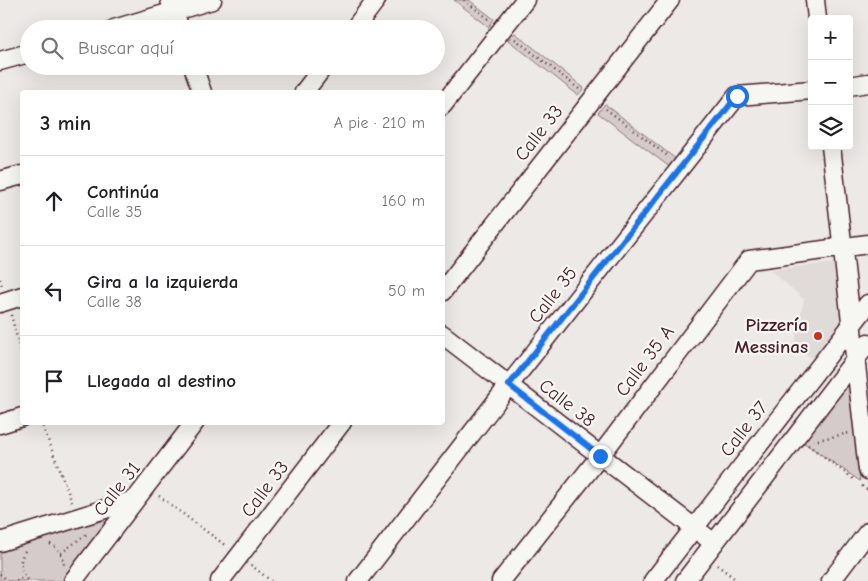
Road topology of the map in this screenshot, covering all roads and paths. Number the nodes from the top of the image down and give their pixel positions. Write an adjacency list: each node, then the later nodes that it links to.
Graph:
1 (212, 0): 7 (street)
2 (376, 0): 11 (street)
3 (464, 0): 12 (path)
4 (525, 0): 12 (street)
5 (670, 0): 22 (street, Calle 33)
6 (815, 0): 8 (street)
7 (172, 6): 9 (street); 10 (street)
8 (817, 15)
9 (137, 20)
10 (177, 20)
11 (361, 20)
12 (502, 29): 22 (path); 23 (street)
13 (20, 55): 14 (street)
14 (0, 61)
15 (196, 75): 19 (street)
16 (317, 75): 20 (street)
17 (868, 83): 18 (street)
18 (853, 85)
19 (201, 90)
20 (306, 90)
21 (808, 90): 25 (street, Calle 35)
22 (593, 99): 25 (path); 31 (street, Calle 33)
23 (445, 102)
24 (831, 150): 29 (street)
25 (681, 166): 39 (street, Calle 35)
26 (20, 176): 27 (street)
27 (0, 181)
28 (868, 244): 29 (street, Calle 35 A)
29 (843, 246): 34 (street); 46 (street, Calle 35 A)
30 (0, 280): 32 (path)
31 (445, 288)
32 (10, 300): 37 (path)
33 (868, 304): 34 (street, Calle 37)
34 (852, 326): 38 (street); 52 (street, Calle 37)
35 (445, 336): 39 (street, Calle 38)
36 (868, 343): 38 (street)
37 (20, 348)
38 (856, 359): 45 (street); 56 (street)
39 (509, 385): 46 (street, Calle 38); 67 (street, Calle 35)
40 (20, 418): 41 (street)
41 (0, 424)
42 (42, 425): 51 (path)
43 (193, 425): 48 (street, Calle 31)
44 (340, 425): 58 (street, Calle 33)
45 (864, 430): 47 (street); 49 (path)
46 (600, 456): 52 (street, Calle 38); 68 (street, Calle 35 A)
47 (868, 470)
48 (146, 485): 50 (street, Calle 31); 58 (path)
49 (868, 490)
50 (134, 500): 51 (street); 61 (street, Calle 31)
51 (78, 518): 54 (street)
52 (694, 528): 56 (street, Calle 38); 69 (street, Calle 37)
53 (868, 532): 72 (street)
54 (0, 542)
55 (46, 542): 61 (path)
56 (709, 549): 70 (street); 71 (path)
57 (26, 550): 60 (path)
58 (240, 557): 65 (street, Calle 33); 66 (path)
59 (0, 574): 62 (path)
60 (24, 576): 63 (path); 64 (path)
61 (68, 576)
62 (8, 581)
63 (16, 581)
64 (28, 581)
65 (220, 581)
66 (271, 581)
67 (358, 581)
68 (501, 581)
69 (653, 581)
70 (685, 581)
71 (738, 581)
72 (831, 581)

